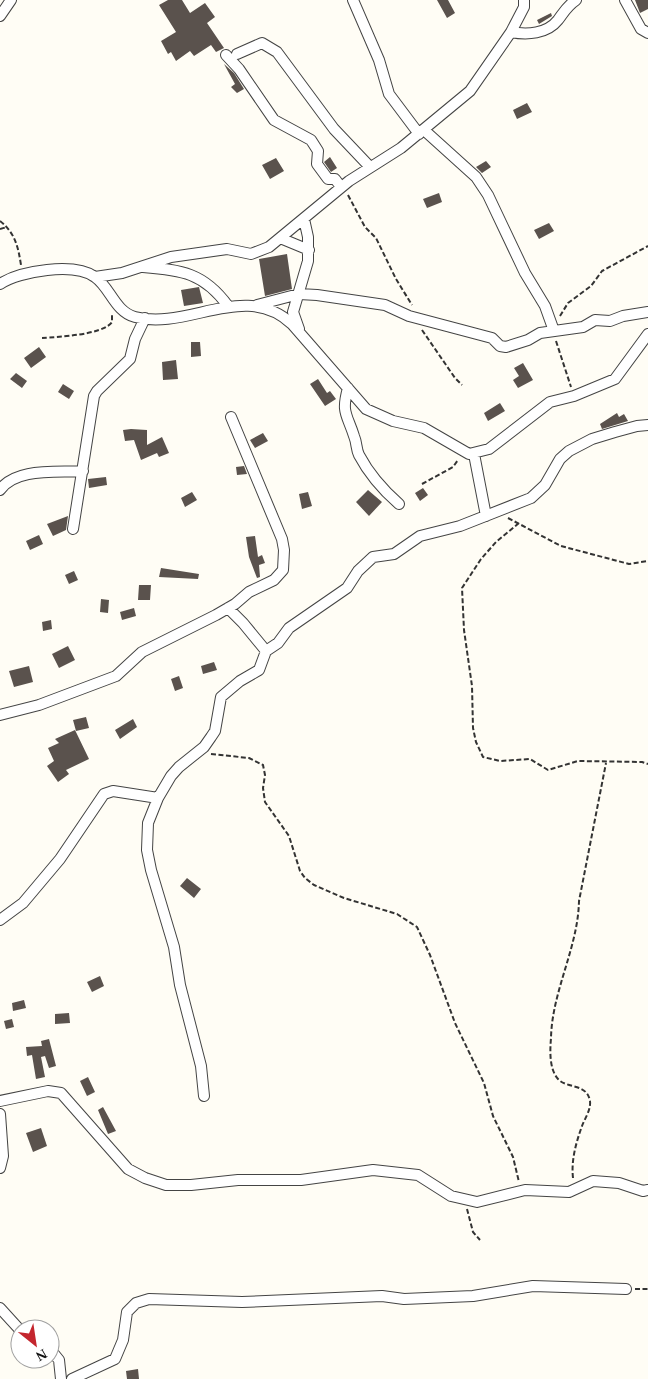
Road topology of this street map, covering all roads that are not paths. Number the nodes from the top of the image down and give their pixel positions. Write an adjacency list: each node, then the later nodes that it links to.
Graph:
1 (11, 0): 6 (street)
2 (353, 0): 11 (street)
3 (524, 0): 7 (street)
4 (576, 0): 7 (street)
5 (624, 0): 8 (street)
6 (0, 16)
7 (511, 32): 11 (street)
8 (648, 33)
9 (237, 54): 12 (street)
10 (226, 55): 13 (street)
11 (422, 132): 12 (street); 25 (street)
12 (370, 167): 13 (street)
13 (341, 188): 14 (street)
14 (304, 219): 15 (street); 16 (street)
15 (280, 238): 16 (street); 17 (street)
16 (309, 250): 20 (street)
17 (138, 266): 18 (street); 22 (street)
18 (95, 277): 19 (street); 24 (street)
19 (0, 284)
20 (299, 294): 21 (street); 25 (street); 26 (street)
21 (257, 305): 22 (street); 26 (street)
22 (228, 306): 24 (street)
23 (648, 312): 25 (street)
24 (145, 318): 32 (street)
25 (554, 331)
26 (300, 332): 28 (street)
27 (648, 334): 31 (street)
28 (348, 388): 31 (street); 34 (street)
29 (231, 417): 37 (street)
30 (648, 425): 35 (street)
31 (474, 454): 35 (street)
32 (83, 471): 33 (street); 36 (street)
33 (0, 490)
34 (399, 504)
35 (490, 514): 38 (street)
36 (73, 529)
37 (228, 608): 38 (street); 39 (street)
38 (266, 651): 40 (street)
39 (0, 715)
40 (158, 798): 41 (street); 42 (street)
41 (0, 920)
42 (204, 1096)
43 (0, 1101): 46 (street)
44 (0, 1114): 45 (street)
45 (0, 1168)
46 (648, 1190)
47 (626, 1289): 50 (street)
48 (0, 1308): 49 (street)
49 (10, 1319)
50 (72, 1379)

